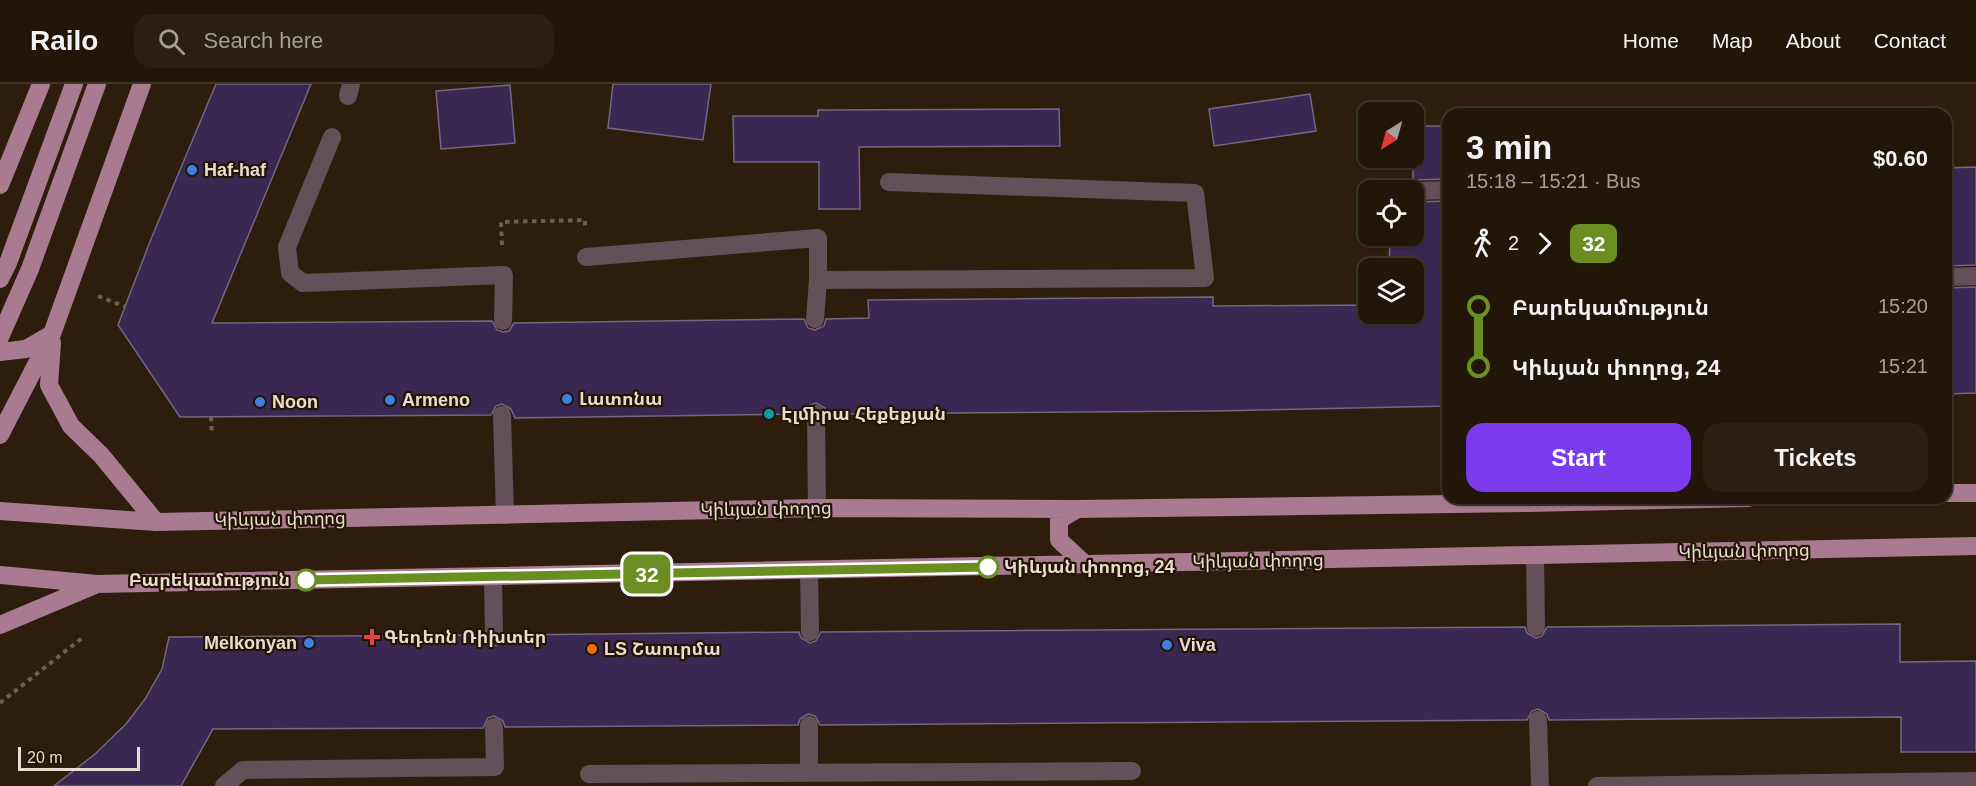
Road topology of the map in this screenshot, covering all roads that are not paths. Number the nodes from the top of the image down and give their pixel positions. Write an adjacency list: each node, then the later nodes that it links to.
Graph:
1 (40, 84): 7 (main road)
2 (74, 84): 13 (main road)
3 (97, 84): 18 (main road)
4 (142, 84): 17 (main road)
5 (332, 137): 16 (lane)
6 (889, 182): 14 (lane)
7 (0, 185)
8 (1442, 190): 9 (lane)
9 (1424, 191)
10 (586, 257): 14 (lane)
11 (1976, 276): 12 (lane)
12 (1952, 277)
13 (0, 279)
14 (818, 280): 15 (lane)
15 (815, 319)
16 (503, 321)
17 (52, 334): 19 (main road); 22 (main road); 30 (main road)
18 (0, 337)
19 (0, 352)
20 (816, 414): 26 (lane)
21 (502, 415): 29 (lane)
22 (0, 435)
23 (1952, 493): 24 (main road)
24 (1976, 493)
25 (1442, 503): 27 (main road, Կիևյան փողոց)
26 (817, 508): 27 (main road, Կիևյան փողոց); 29 (main road, Կիևյան փողոց)
27 (1077, 509): 33 (main road)
28 (0, 511): 30 (main road, Կիևյան փողոց)
29 (505, 515): 30 (main road, Կիևյան փողոց)
30 (156, 522)
31 (1976, 546): 32 (main road, Կիևյան փողոց)
32 (1534, 555): 33 (main road, Կիևյան փողոց); 39 (lane)
33 (1086, 565): 34 (main road, Կիևյան փողոց)
34 (809, 570): 36 (main road, Կիևյան փողոց); 40 (lane)
35 (0, 575): 37 (main road, Կիևյան փողոց)
36 (493, 577): 37 (main road, Կիևյան փողոց); 41 (lane)
37 (97, 584): 38 (main road)
38 (0, 625)
39 (1536, 627)
40 (810, 632)
41 (494, 635)
42 (1538, 720): 50 (lane)
43 (809, 725): 46 (lane)
44 (494, 728): 49 (lane)
45 (1132, 771): 46 (lane)
46 (809, 773): 47 (lane)
47 (588, 774)
48 (1976, 781): 51 (lane)
49 (224, 786)
50 (1540, 786)
51 (1597, 786)

